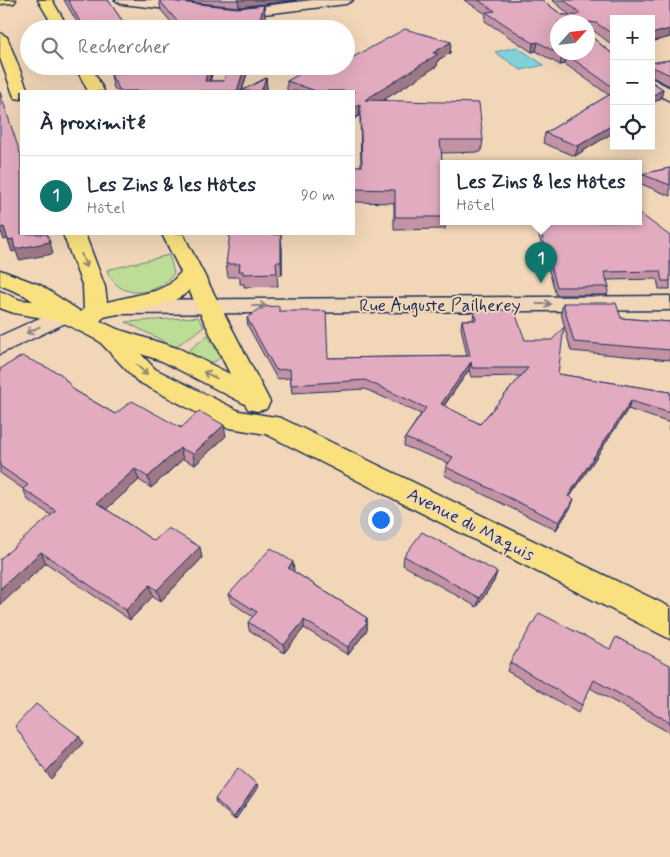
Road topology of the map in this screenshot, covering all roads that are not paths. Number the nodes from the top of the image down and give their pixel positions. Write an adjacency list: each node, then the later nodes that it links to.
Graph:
1 (0, 0): 2 (main road)
2 (9, 0)
3 (45, 0): 8 (main road)
4 (122, 0): 7 (street)
5 (221, 0): 7 (street)
6 (346, 0): 7 (street)
7 (239, 13): 9 (street)
8 (57, 20)
9 (237, 20)
10 (0, 37): 16 (main road)
11 (88, 75): 14 (main road)
12 (221, 75): 15 (street)
13 (655, 86): 17 (street)
14 (95, 90)
15 (216, 90)
16 (20, 91)
17 (670, 96)
18 (74, 235): 25 (main road, one-way to 25)
19 (174, 235): 20 (main road)
20 (193, 271): 24 (main road); 25 (main road)
21 (0, 277): 25 (main road)
22 (0, 298): 25 (main road)
23 (670, 303): 24 (street, Rue Auguste Pailherey, one-way to 23)
24 (210, 306): 25 (street, Rue Auguste Pailherey); 28 (main road)
25 (91, 314): 26 (main road); 27 (street, one-way to 27)
26 (108, 334): 28 (main road, one-way to 26); 29 (main road, Avenue du Maquis, one-way to 29)
27 (0, 346)
28 (253, 397): 29 (main road)
29 (271, 425): 30 (main road, Avenue du Maquis)
30 (670, 624)

